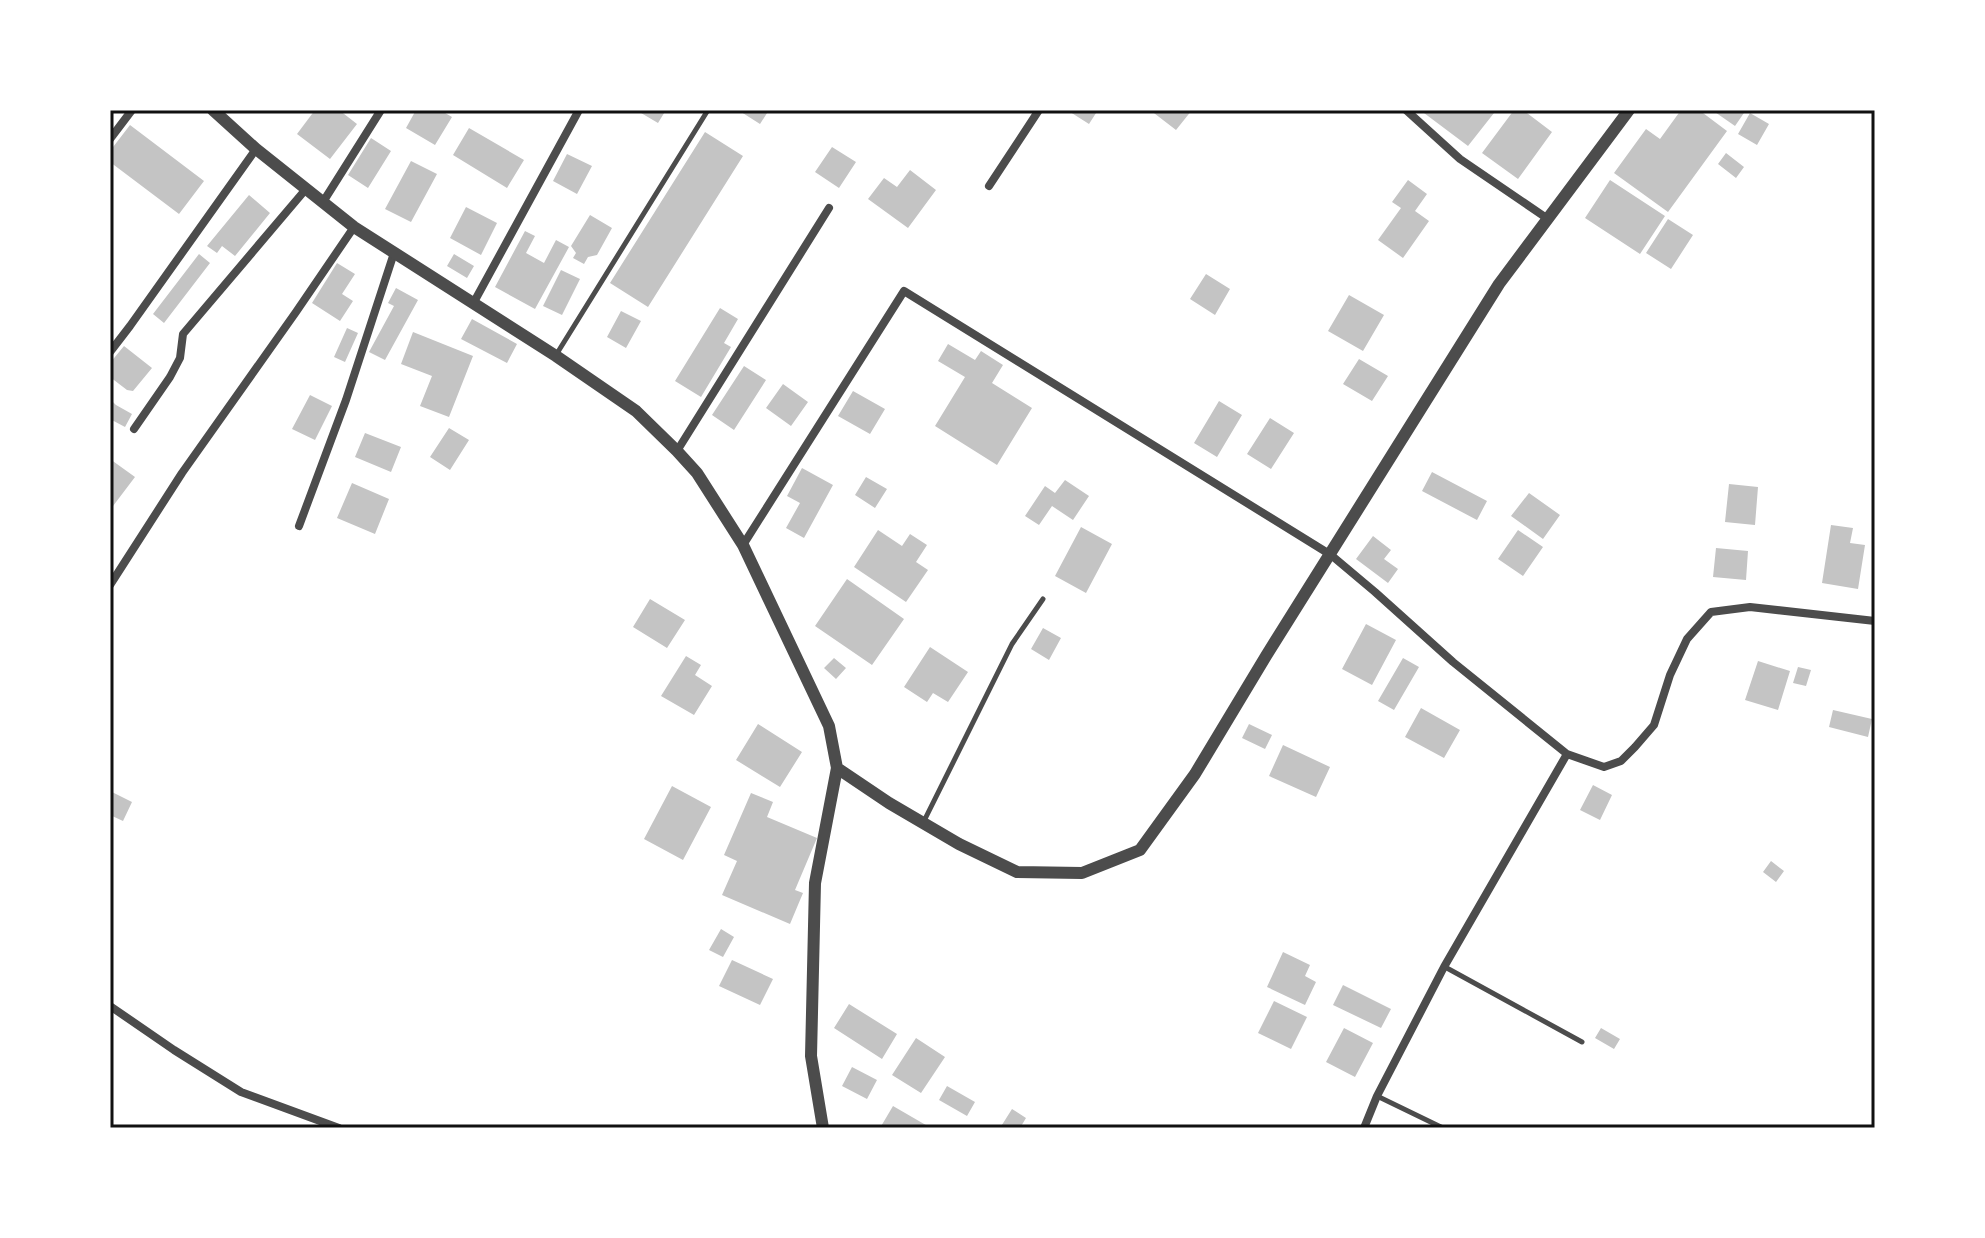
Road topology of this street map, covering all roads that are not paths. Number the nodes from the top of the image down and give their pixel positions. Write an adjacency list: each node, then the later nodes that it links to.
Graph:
1 (132, 110): 9 (street)
2 (213, 110): 10 (street)
3 (381, 110): 13 (street)
4 (579, 110): 18 (street)
5 (708, 110): 20 (lane)
6 (1039, 110): 11 (street)
7 (1629, 110): 15 (street)
8 (1410, 112): 15 (street)
9 (110, 139)
10 (256, 149): 12 (street); 19 (street)
11 (989, 186)
12 (306, 189): 13 (street); 21 (street)
13 (323, 202): 16 (street)
14 (829, 208): 22 (street)
15 (1548, 219): 25 (street)
16 (354, 227): 17 (street); 26 (street)
17 (394, 253): 18 (street); 23 (street)
18 (474, 302): 20 (street)
19 (110, 352)
20 (556, 356): 22 (street)
21 (134, 429)
22 (677, 451): 24 (street)
23 (299, 526)
24 (743, 545): 25 (street); 30 (street)
25 (1331, 555): 29 (street); 31 (street)
26 (110, 585)
27 (1043, 599): 31 (lane)
28 (1875, 621): 29 (street)
29 (1567, 754): 32 (street)
30 (837, 768): 31 (street); 37 (street)
31 (923, 823)
32 (1444, 967): 34 (lane); 35 (street)
33 (110, 1006): 36 (street)
34 (1582, 1042)
35 (1377, 1096): 38 (street); 39 (lane)
36 (339, 1128)
37 (823, 1128)
38 (1364, 1128)
39 (1443, 1128)

